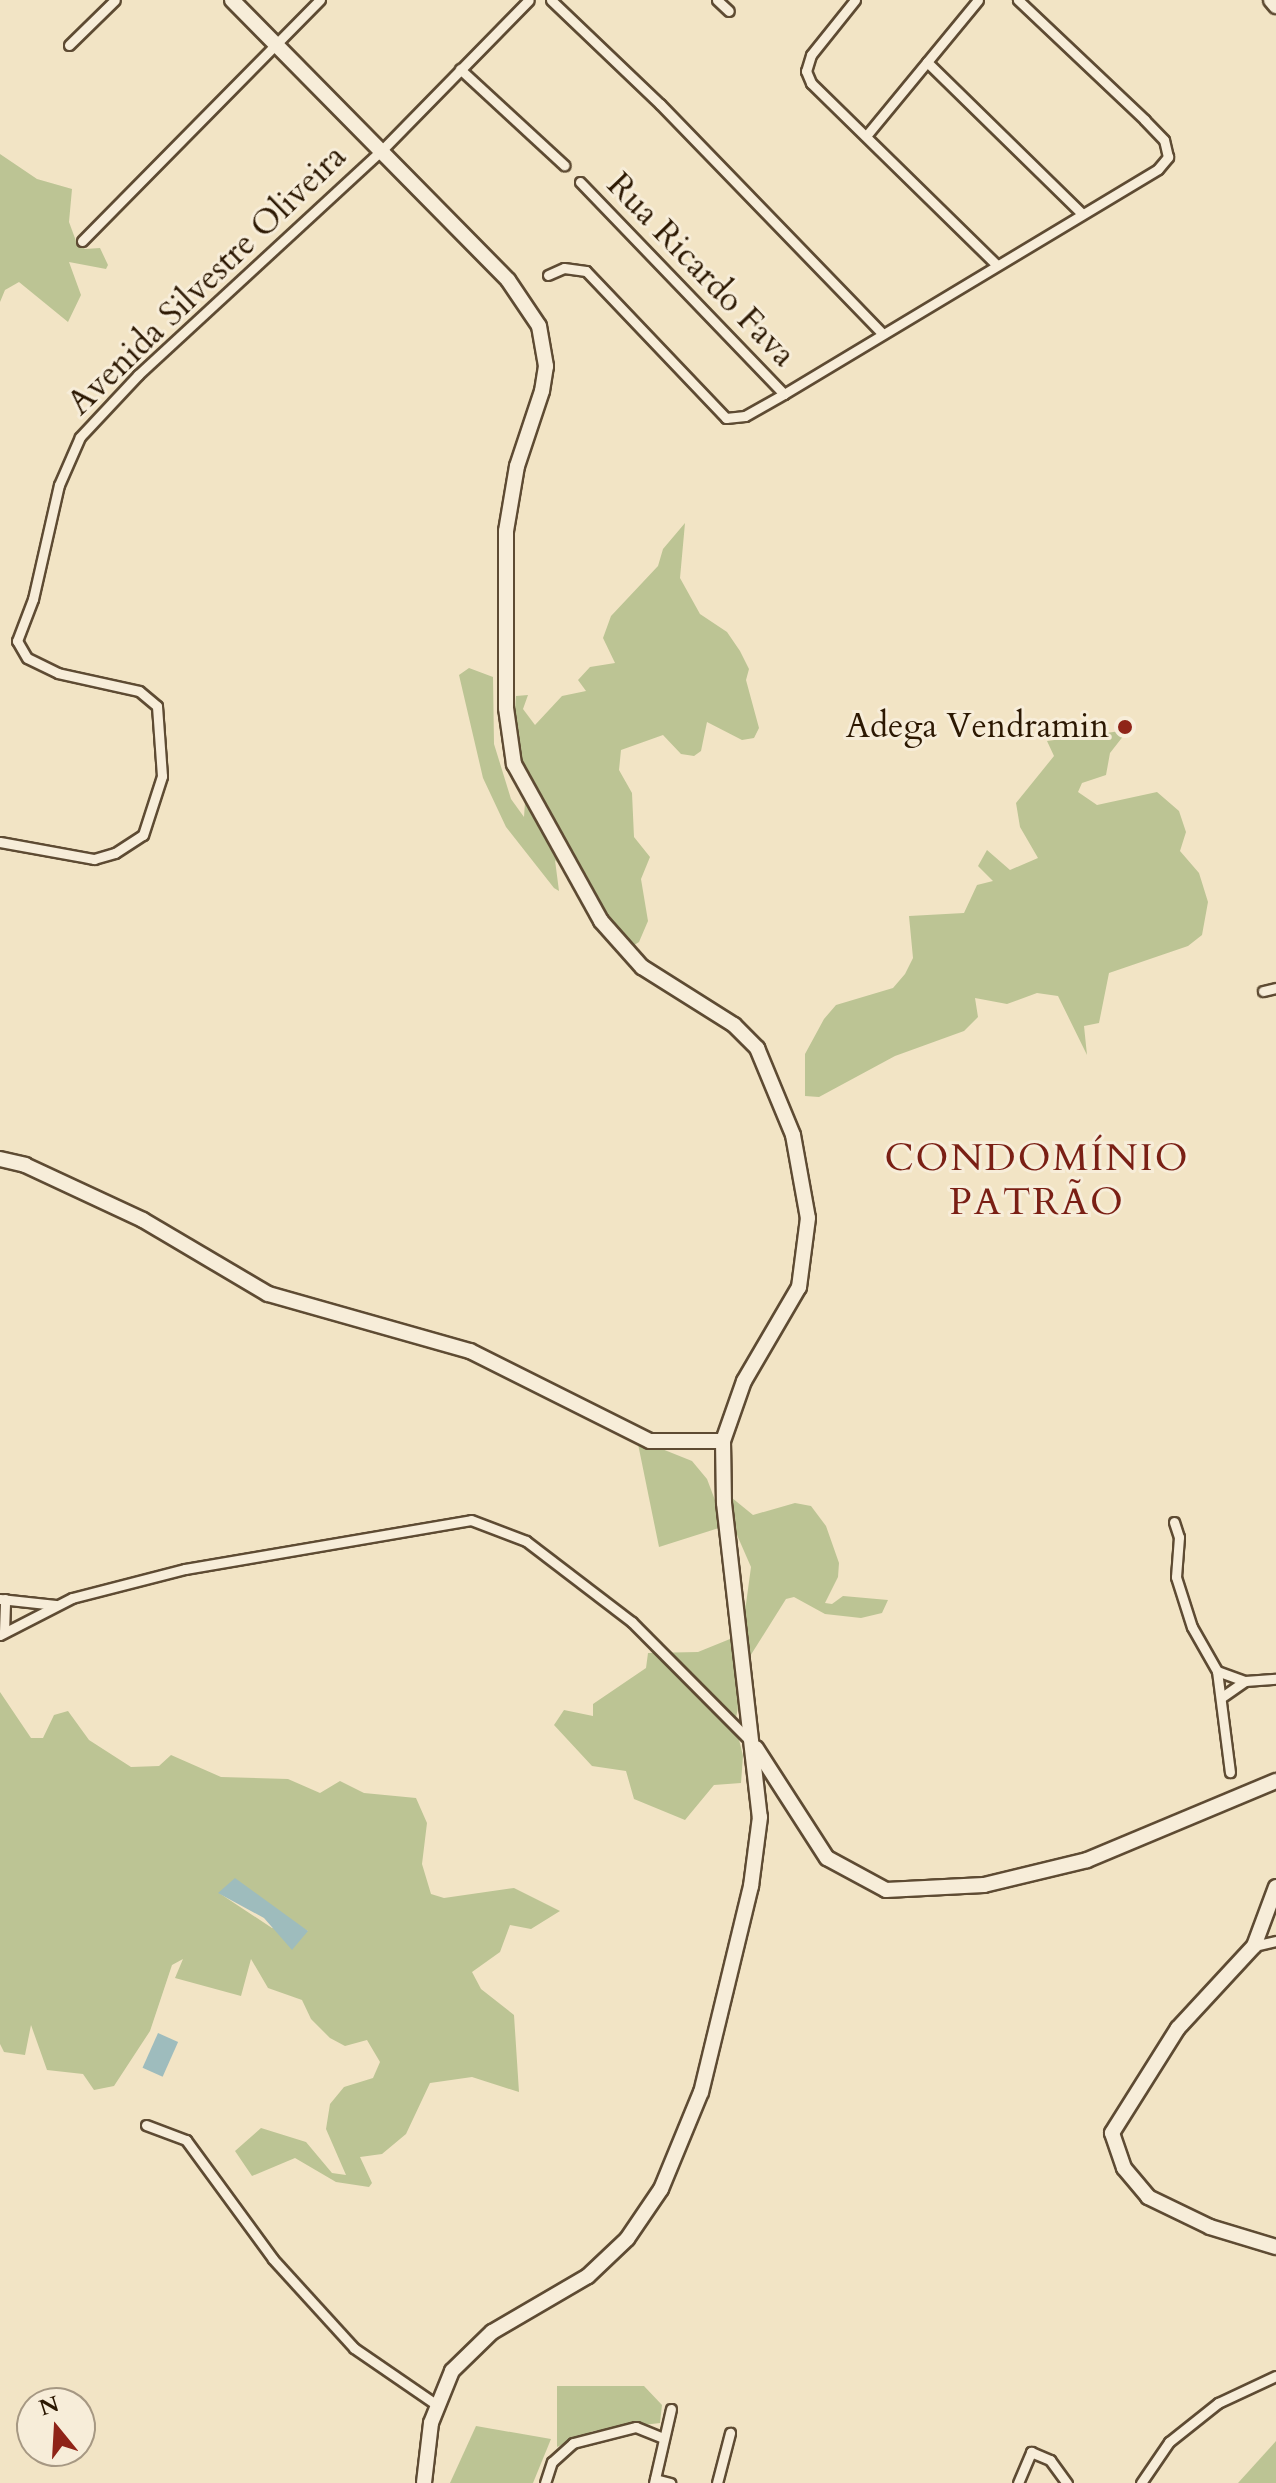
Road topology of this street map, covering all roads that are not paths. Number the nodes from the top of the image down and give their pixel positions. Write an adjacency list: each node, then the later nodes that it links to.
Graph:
1 (115, 0): 14 (street)
2 (232, 0): 13 (main road)
3 (320, 0): 13 (street)
4 (529, 0): 16 (street, Avenida Silvestre Oliveira)
5 (551, 0): 25 (street)
6 (717, 0): 12 (street)
7 (855, 0): 17 (street)
8 (978, 0): 15 (street)
9 (1018, 0): 21 (street)
10 (1271, 0): 11 (main road)
11 (1276, 6)
12 (729, 11)
13 (276, 43): 18 (main road); 22 (street)
14 (69, 45)
15 (927, 62): 17 (street); 21 (street)
16 (460, 69): 18 (street, Avenida Silvestre Oliveira); 19 (street, Rua Ricardo Fava)
17 (866, 136): 23 (street)
18 (381, 151): 27 (street, Avenida Silvestre Oliveira); 31 (main road)
19 (564, 165)
20 (580, 182): 26 (street, Rua Ricardo Fava)
21 (1082, 214): 23 (street)
22 (82, 241)
23 (997, 265): 25 (street)
24 (548, 275): 26 (street)
25 (883, 334): 26 (street)
26 (784, 394)
27 (0, 842)
28 (1276, 988): 29 (street)
29 (1263, 991)
30 (0, 1159): 31 (main road)
31 (723, 1441): 40 (main road)
32 (1174, 1522): 36 (street)
33 (2, 1599): 34 (street); 35 (street)
34 (56, 1605): 35 (street); 40 (street)
35 (2, 1634)
36 (1217, 1671): 38 (street); 39 (street)
37 (1276, 1679): 38 (street)
38 (1245, 1681): 39 (street)
39 (1222, 1697): 41 (street)
40 (755, 1747): 42 (main road); 49 (main road)
41 (1230, 1772)
42 (1276, 1781)
43 (1276, 1887): 45 (main road)
44 (1276, 1941): 45 (street)
45 (1254, 1946): 47 (main road)
46 (146, 2125): 49 (street)
47 (1276, 2247)
48 (1276, 2376): 60 (street)
49 (437, 2405): 54 (main road)
50 (671, 2409): 52 (street)
51 (730, 2433): 57 (street)
52 (661, 2437): 53 (street); 55 (street)
53 (654, 2481): 56 (street)
54 (424, 2483)
55 (545, 2483)
56 (670, 2483)
57 (717, 2483)
58 (1018, 2483): 59 (street)
59 (1067, 2483)
60 (1141, 2483)

